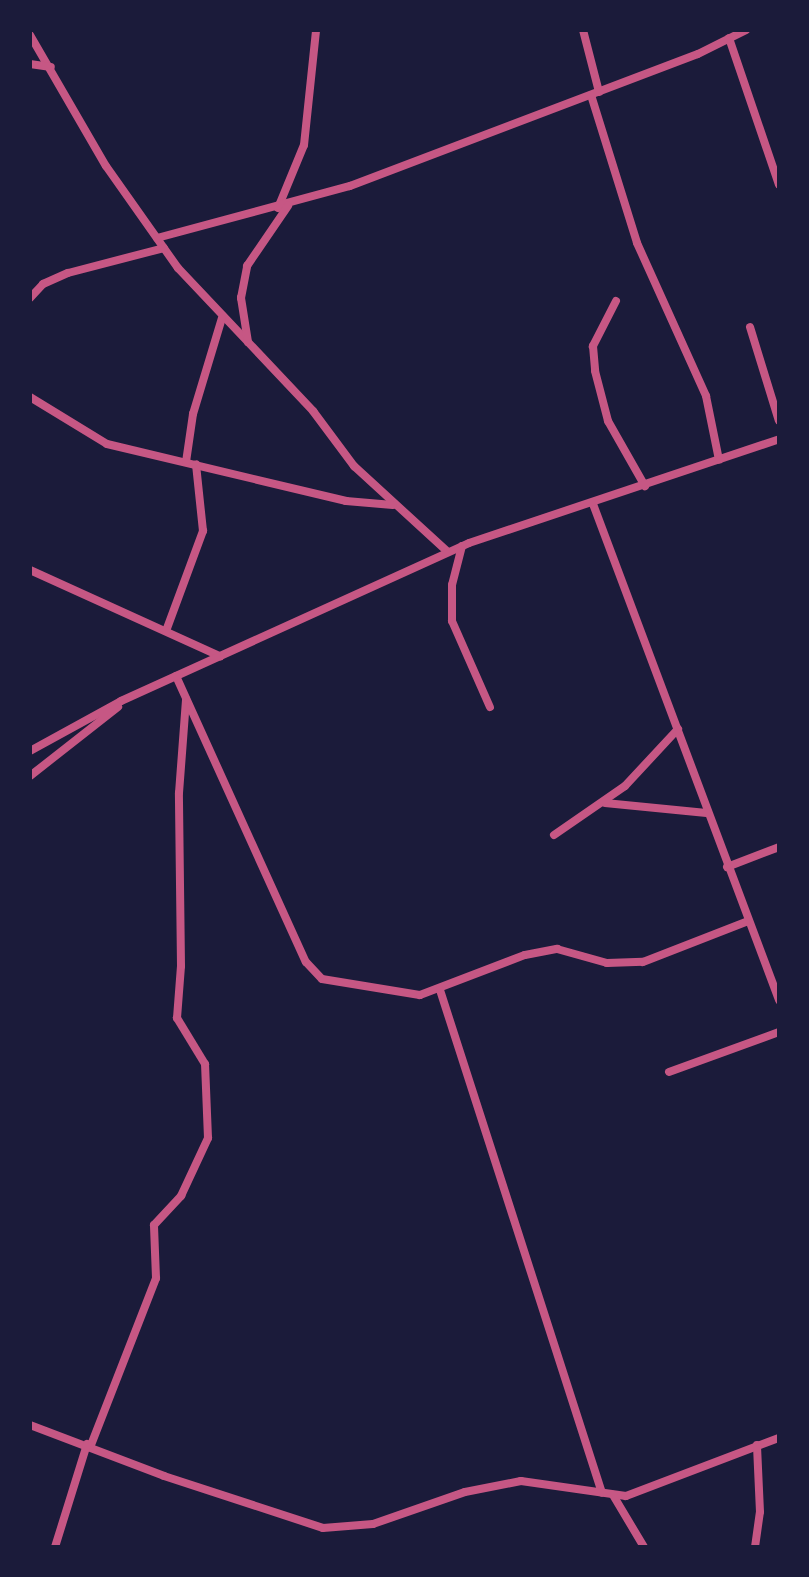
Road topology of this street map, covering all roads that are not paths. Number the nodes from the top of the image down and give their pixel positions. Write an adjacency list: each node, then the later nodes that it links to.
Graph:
1 (316, 30): 11 (street)
2 (583, 30): 8 (street)
3 (746, 30): 5 (street)
4 (30, 35): 7 (street)
5 (729, 38): 8 (street); 9 (street)
6 (30, 64): 7 (street)
7 (51, 67): 12 (street)
8 (595, 94): 10 (street); 22 (street)
9 (779, 185)
10 (288, 205): 11 (street); 18 (street)
11 (278, 208): 12 (street)
12 (157, 238): 13 (street)
13 (164, 248): 14 (street); 16 (street)
14 (30, 298)
15 (616, 301): 25 (street)
16 (222, 318): 18 (street); 23 (street)
17 (750, 327): 20 (street)
18 (248, 343): 27 (street)
19 (30, 397): 23 (street)
20 (779, 421)
21 (779, 439): 22 (street)
22 (719, 460): 25 (street)
23 (186, 462): 24 (street)
24 (196, 464): 27 (street); 31 (street)
25 (645, 486): 26 (street)
26 (593, 504): 28 (street); 37 (street)
27 (393, 505): 29 (street)
28 (462, 546): 29 (street); 36 (street)
29 (448, 552): 32 (street)
30 (30, 570): 31 (street)
31 (166, 631): 32 (street)
32 (220, 656): 33 (street)
33 (176, 676): 34 (street); 35 (street)
34 (135, 695): 38 (street); 39 (street)
35 (186, 699): 46 (street); 52 (street)
36 (490, 707)
37 (678, 729): 40 (street); 41 (street)
38 (30, 751)
39 (30, 776)
40 (605, 803): 41 (street); 42 (street)
41 (707, 813): 44 (street)
42 (554, 835)
43 (779, 847): 44 (street)
44 (727, 867): 45 (street)
45 (748, 921): 46 (street); 47 (street)
46 (440, 990): 54 (street)
47 (779, 1000)
48 (779, 1032): 49 (street)
49 (669, 1072)
50 (30, 1425): 52 (street)
51 (779, 1438): 53 (street)
52 (89, 1444): 54 (street); 56 (street)
53 (757, 1445): 55 (street); 58 (street)
54 (602, 1493): 55 (street)
55 (613, 1495): 57 (street)
56 (55, 1547)
57 (644, 1547)
58 (755, 1547)

